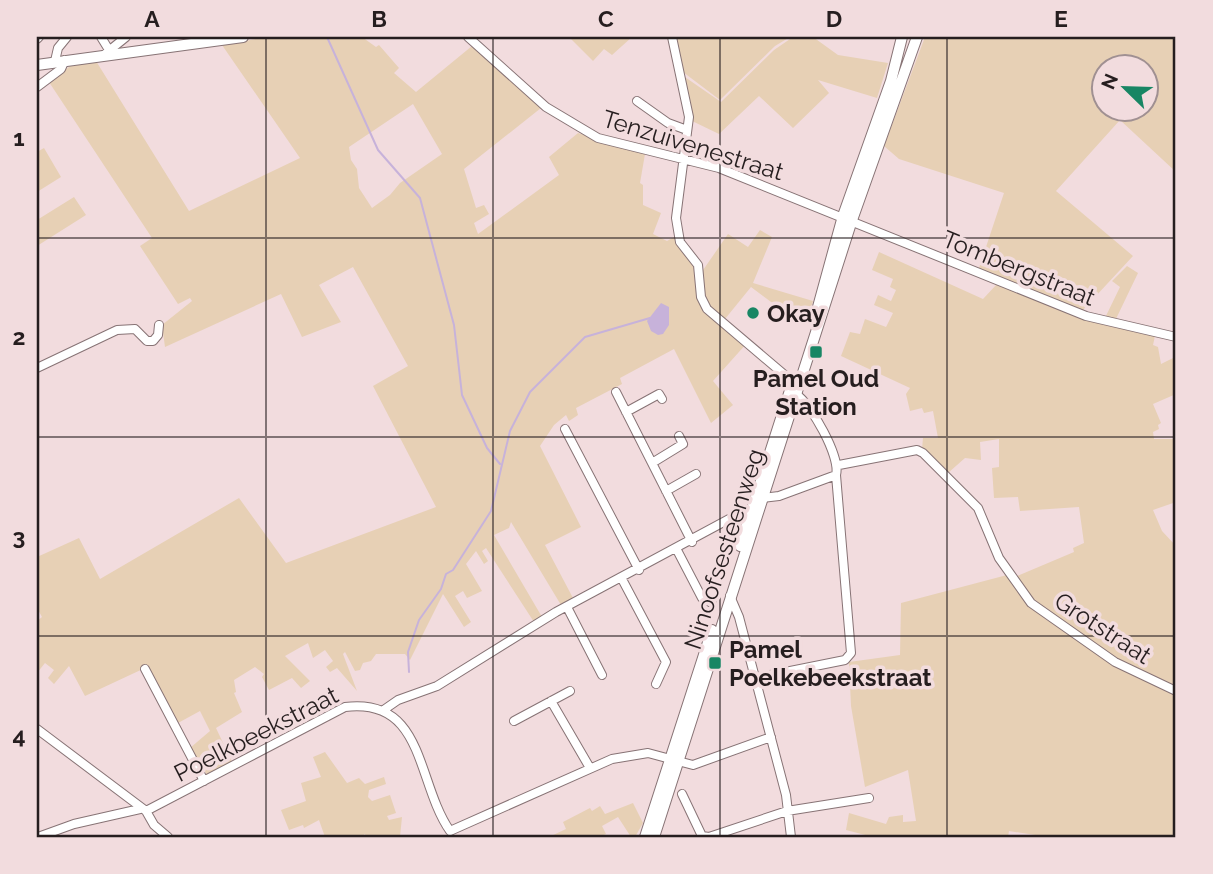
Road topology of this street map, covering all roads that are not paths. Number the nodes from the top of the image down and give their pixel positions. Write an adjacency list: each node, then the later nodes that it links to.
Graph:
1 (67, 37): 10 (street)
2 (101, 37): 9 (street)
3 (125, 37): 9 (street)
4 (243, 37): 9 (main road)
5 (468, 37): 15 (street, Tenzuivenestraat)
6 (671, 37): 14 (street)
7 (902, 37): 16 (main road, Ninoofsesteenweg)
8 (917, 37): 16 (main road, Ninoofsesteenweg)
9 (107, 52): 10 (main road)
10 (60, 61): 11 (main road); 12 (street)
11 (37, 65)
12 (37, 87)
13 (637, 101): 14 (street)
14 (687, 130): 15 (street)
15 (684, 157): 16 (street, Tenzuivenestraat); 20 (street)
16 (848, 218): 18 (street, Tombergstraat); 20 (main road, Ninoofsesteenweg); 22 (main road, Ninoofsesteenweg)
17 (159, 324): 19 (street)
18 (1176, 337)
19 (37, 368)
20 (793, 382): 33 (main road, Ninoofsesteenweg)
21 (615, 392): 24 (street)
22 (796, 394): 28 (street); 32 (main road, Ninoofsesteenweg)
23 (662, 399): 24 (street)
24 (626, 412): 27 (street)
25 (565, 429): 36 (street)
26 (679, 436): 27 (street)
27 (652, 463): 31 (street)
28 (839, 465): 30 (street); 46 (street, Grotstraat)
29 (696, 474): 31 (street)
30 (836, 475): 32 (street); 43 (street)
31 (666, 491): 34 (street)
32 (762, 498): 38 (main road, Ninoofsesteenweg)
33 (750, 513): 34 (street, Ninoofsesteenweg); 52 (main road, Ninoofsesteenweg)
34 (692, 542): 35 (street, Ninoofsesteenweg)
35 (677, 550): 36 (street, Ninoofsesteenweg); 39 (street)
36 (639, 570): 37 (street, Ninoofsesteenweg)
37 (622, 579): 40 (street, Ninoofsesteenweg); 44 (street)
38 (730, 596): 43 (street); 52 (main road, Ninoofsesteenweg)
39 (712, 603)
40 (567, 607): 42 (street); 48 (street, Ninoofsesteenweg)
41 (145, 669): 54 (street)
42 (602, 675)
43 (755, 678): 51 (street)
44 (656, 684)
45 (570, 691): 47 (street)
46 (1176, 691)
47 (551, 701): 49 (street); 53 (street)
48 (385, 709): 54 (street, Poelkbeekstraat); 59 (street)
49 (514, 721)
50 (37, 729): 57 (street)
51 (771, 737): 52 (street); 58 (street)
52 (675, 760): 53 (street); 62 (main road, Ninoofsesteenweg); 63 (main road, Ninoofsesteenweg)
53 (590, 768): 59 (street)
54 (204, 781): 57 (street, Poelkbeekstraat)
55 (682, 794): 64 (street)
56 (869, 798): 58 (street)
57 (143, 810): 60 (street, Poelkbeekstraat); 61 (street)
58 (787, 810): 64 (street); 65 (street)
59 (450, 834)
60 (38, 837)
61 (168, 837)
62 (645, 837)
63 (654, 837)
64 (701, 837)
65 (791, 837)

